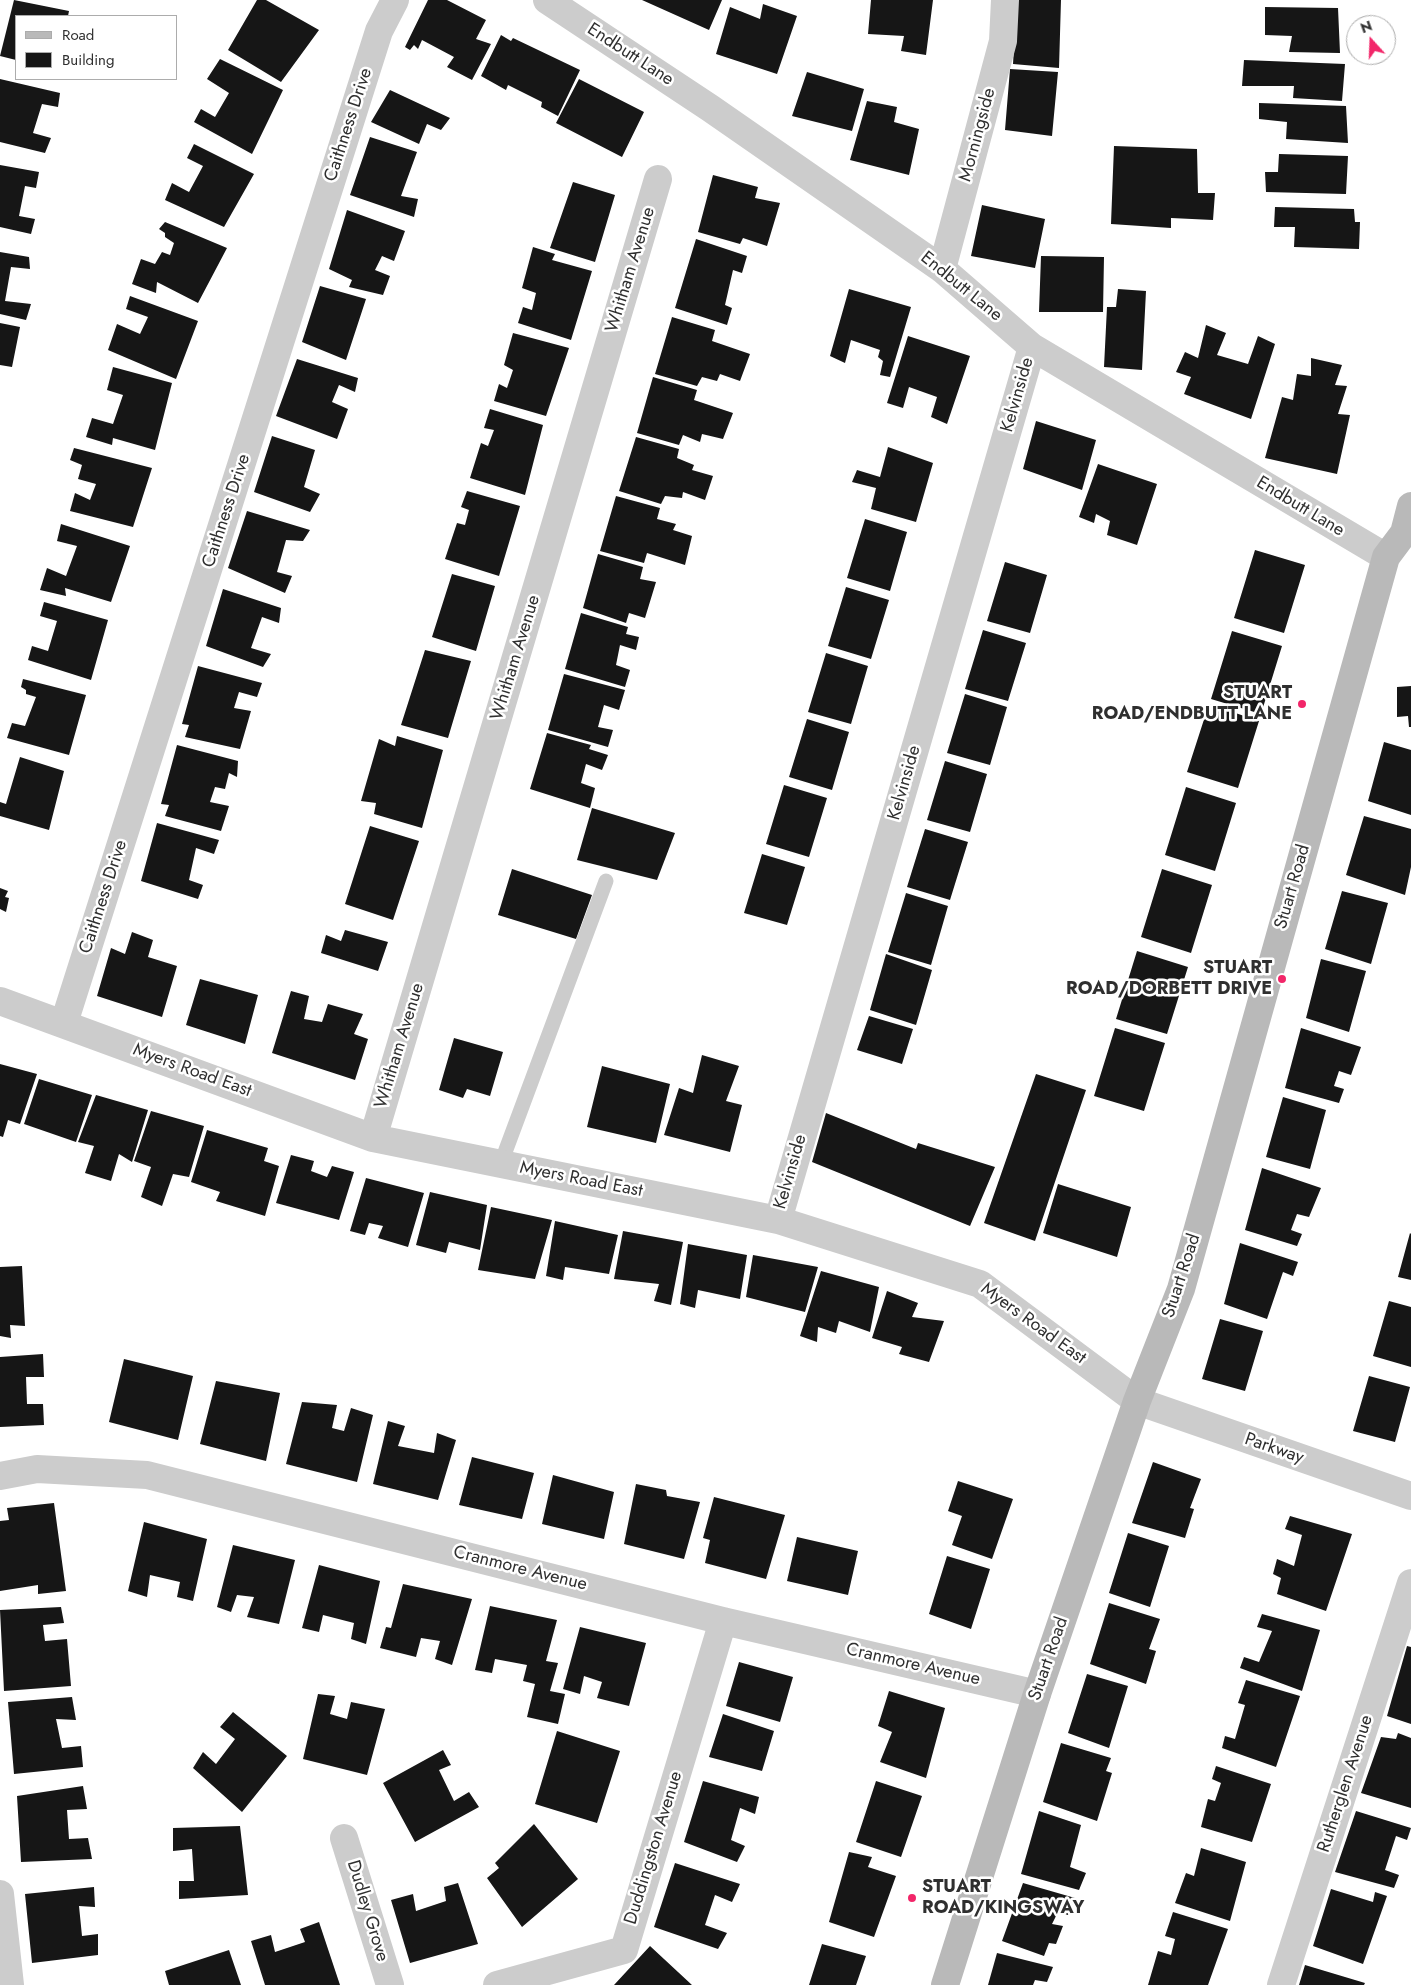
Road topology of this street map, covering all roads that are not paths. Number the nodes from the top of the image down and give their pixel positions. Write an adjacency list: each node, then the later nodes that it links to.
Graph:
1 (395, 0): 12 (street, Caithness Drive)
2 (547, 0): 5 (street, Endbutt Lane)
3 (1005, 0): 5 (street, Morningside)
4 (658, 179): 13 (street, Whitham Avenue)
5 (942, 269): 6 (street, Endbutt Lane)
6 (1032, 347): 9 (street, Endbutt Lane); 15 (street, Kelvinside)
7 (1411, 506): 8 (street)
8 (1408, 534): 9 (street)
9 (1386, 557): 16 (street, Stuart Road)
10 (606, 881): 14 (lane)
11 (0, 1001): 12 (street, Myers Road East)
12 (64, 1023): 13 (street, Myers Road East)
13 (373, 1138): 14 (street, Myers Road East)
14 (501, 1163): 15 (street, Myers Road East)
15 (778, 1220): 16 (street, Myers Road East)
16 (1137, 1401): 18 (street, Parkway); 21 (street, Stuart Road)
17 (0, 1476): 20 (street, Cranmore Avenue)
18 (1411, 1496)
19 (1411, 1583): 28 (street, Rutherglen Avenue)
20 (723, 1621): 21 (street, Cranmore Avenue); 26 (street, Duddingston Avenue)
21 (1037, 1694): 27 (street, Stuart Road)
22 (344, 1838): 25 (street, Dudley Grove)
23 (0, 1894): 24 (street)
24 (10, 1985)
25 (390, 1985)
26 (496, 1985)
27 (945, 1985)
28 (1281, 1985)

